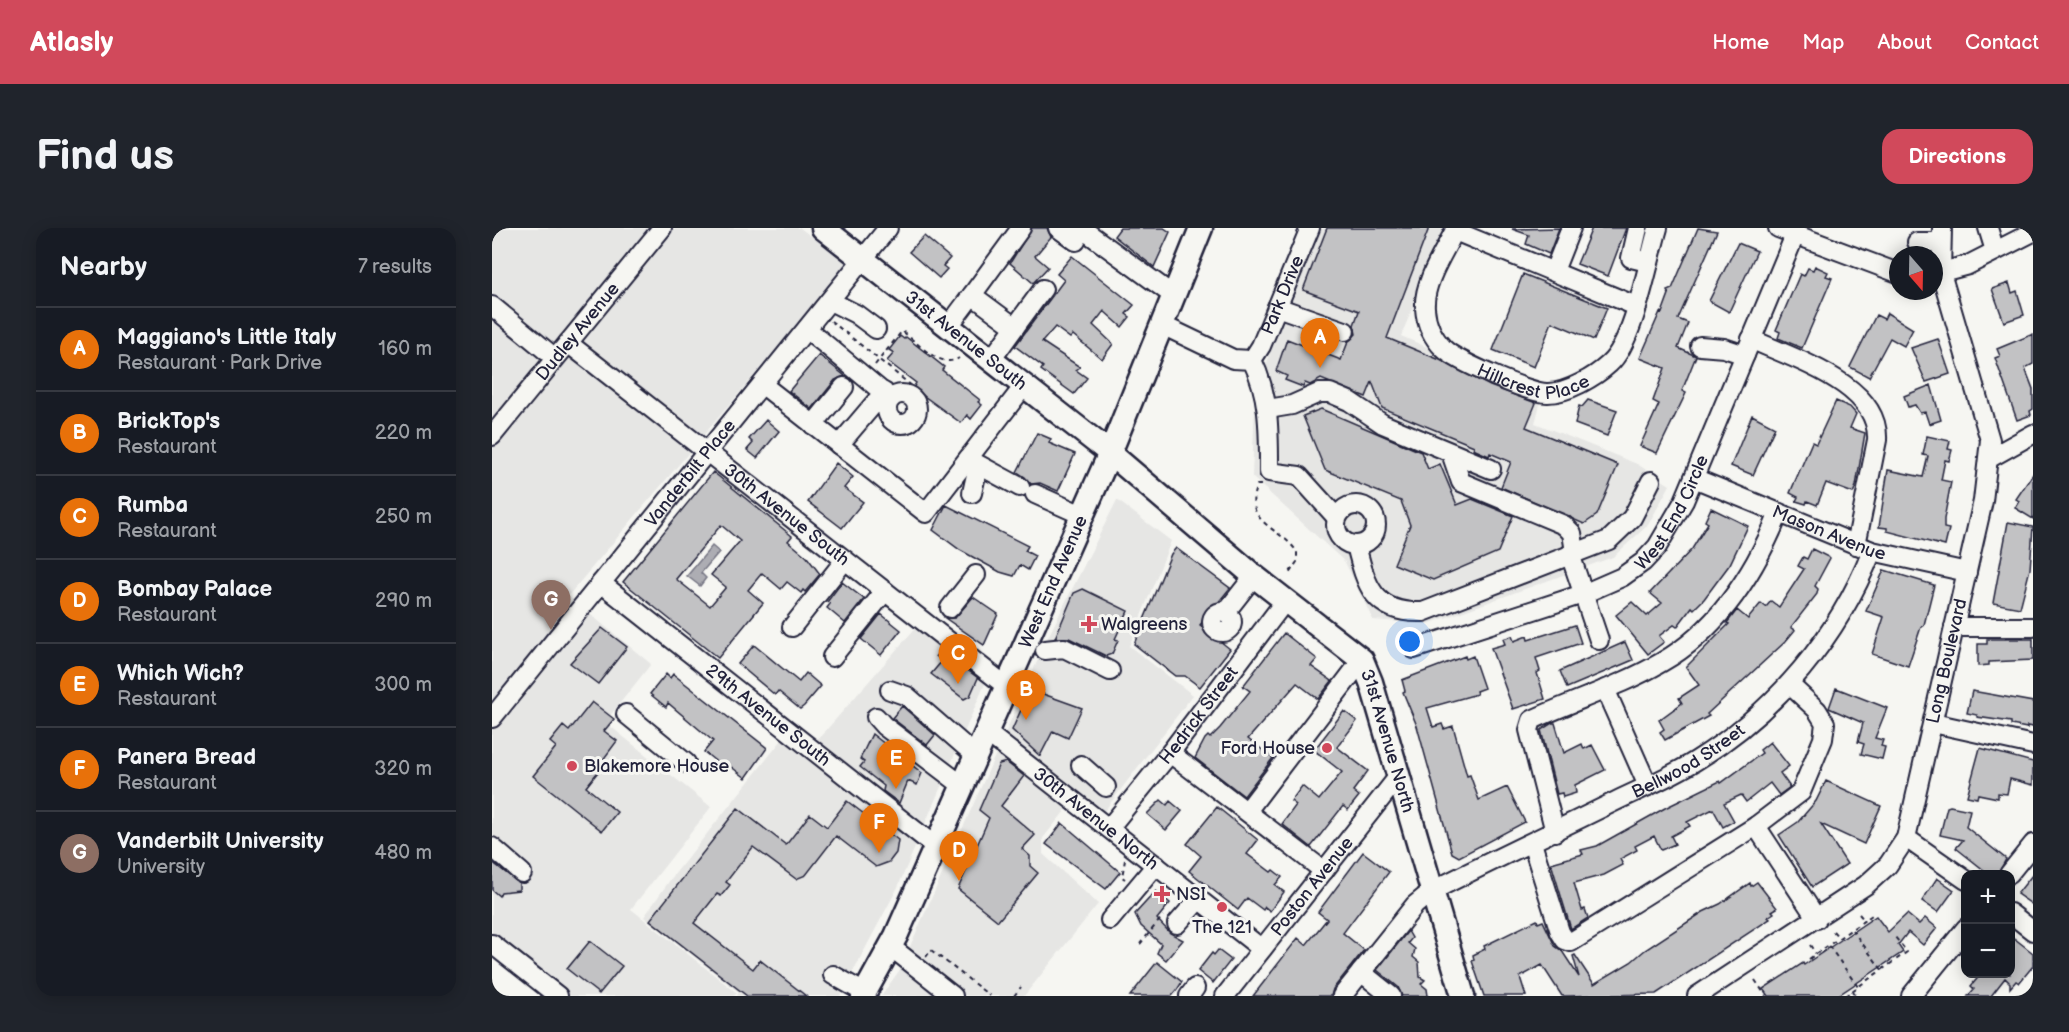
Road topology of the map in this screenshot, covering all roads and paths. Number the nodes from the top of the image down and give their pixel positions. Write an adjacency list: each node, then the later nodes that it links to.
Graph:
1 (662, 228): 39 (street, Dudley Avenue)
2 (823, 228): 19 (main road, 31st Avenue South)
3 (888, 228): 19 (street, Vanderbilt Place)
4 (1021, 228): 26 (street)
5 (1058, 228): 6 (street)
6 (1082, 228): 27 (street)
7 (1201, 228): 27 (main road, West End Avenue)
8 (1310, 228): 31 (street, Park Drive)
9 (1571, 228): 22 (street)
10 (1638, 228): 20 (street)
11 (1658, 228): 20 (street, Hillcrest Place)
12 (1988, 228): 18 (street)
13 (1456, 229): 22 (street); 30 (street, Hillcrest Place)
14 (1786, 231): 21 (street); 41 (street, West End Circle)
15 (2033, 232): 18 (street)
16 (1941, 235): 17 (street)
17 (1917, 242)
18 (1995, 251): 23 (street)
19 (863, 260): 28 (street, Vanderbilt Place); 34 (main road, 31st Avenue South)
20 (1648, 262): 30 (street, Hillcrest Place)
21 (1889, 270)
22 (1554, 271): 30 (street)
23 (1943, 271)
24 (1043, 289): 35 (street)
25 (1943, 291): 63 (street, Long Boulevard)
26 (972, 295): 34 (street); 35 (street)
27 (1174, 296): 33 (main road, West End Avenue)
28 (830, 301): 36 (street, Vanderbilt Place); 37 (street)
29 (492, 306): 42 (street)
30 (1636, 306)
31 (1276, 307): 38 (street); 46 (street, Park Drive)
32 (831, 321): 44 (path)
33 (1162, 325): 46 (street); 61 (main road, West End Avenue)
34 (948, 327): 45 (main road, 31st Avenue South)
35 (1015, 327): 45 (street)
36 (807, 329): 47 (street); 48 (street, Vanderbilt Place)
37 (876, 329)
38 (1345, 331)
39 (568, 343): 42 (street, Dudley Avenue); 60 (street, 30th Avenue South)
40 (1700, 346): 41 (street, Bellwood Street)
41 (1748, 347): 67 (street, West End Circle); 74 (street, Bellwood Street)
42 (555, 358): 58 (street, Dudley Avenue)
43 (959, 358): 44 (path)
44 (879, 360): 47 (path); 51 (path)
45 (991, 360): 49 (main road, 31st Avenue South)
46 (1252, 360): 54 (street)
47 (866, 377): 53 (street)
48 (763, 385): 56 (street); 60 (street, Vanderbilt Place)
49 (1024, 386): 61 (main road, 31st Avenue South); 64 (street)
50 (844, 387): 56 (street)
51 (913, 387)
52 (918, 391): 55 (path)
53 (888, 396): 55 (street); 59 (street)
54 (1268, 409): 62 (street); 66 (street)
55 (915, 421)
56 (813, 425): 59 (street)
57 (2033, 434): 63 (street)
58 (492, 436)
59 (839, 445): 64 (street)
60 (708, 451): 76 (street, 30th Avenue South); 81 (street, Vanderbilt Place)
61 (1110, 453): 71 (main road, West End Avenue); 80 (main road, 31st Avenue North)
62 (1450, 453): 65 (street); 75 (street)
63 (1990, 458): 77 (street, Long Boulevard)
64 (973, 463): 69 (street); 71 (street)
65 (1491, 469)
66 (1273, 472): 72 (street); 79 (path)
67 (1694, 478): 70 (street, Mason Avenue); 83 (street, West End Circle)
68 (1651, 481): 75 (street)
69 (972, 494)
70 (1779, 513): 74 (street, Mason Avenue); 98 (street)
71 (1082, 515): 97 (main road, West End Avenue)
72 (1337, 518): 73 (street); 73 (street)
73 (1356, 545): 75 (street)
74 (1864, 548): 77 (street, Mason Avenue); 96 (street, Bellwood Street)
75 (1573, 553): 83 (street)
76 (845, 560): 82 (street, 30th Avenue South); 86 (street)
77 (1967, 572): 87 (street, Long Boulevard)
78 (976, 575): 85 (street)
79 (1288, 575)
80 (1254, 576): 84 (main road, 31st Avenue North); 92 (street)
81 (601, 583): 102 (street, Vanderbilt Place); 122 (street, 29th Avenue South)
82 (885, 591): 85 (street, 30th Avenue South); 93 (street)
83 (1583, 594): 89 (street); 90 (street, West End Circle)
84 (1285, 600): 92 (street, Hedrick Street); 94 (main road, 31st Avenue North)
85 (942, 618): 97 (street, 30th Avenue South)
86 (792, 627)
87 (1954, 627): 88 (street); 103 (street, Long Boulevard)
88 (2033, 627)
89 (1599, 640)
90 (1414, 649)
91 (1045, 650): 95 (street)
92 (1245, 652): 106 (street, Hedrick Street)
93 (832, 657)
94 (1362, 660): 110 (main road, 31st Avenue North); 114 (street)
95 (1110, 671)
96 (1789, 684): 112 (street, Bellwood Street); 115 (street)
97 (1006, 686): 104 (main road, West End Avenue)
98 (1605, 689): 112 (street); 117 (street)
99 (890, 690): 107 (street)
100 (626, 714): 108 (street)
101 (876, 717): 111 (street)
102 (492, 718)
103 (1933, 723): 105 (street); 118 (street, Long Boulevard)
104 (986, 732): 107 (main road, West End Avenue); 116 (street, 30th Avenue North)
105 (2033, 745)
106 (1170, 753): 114 (street); 116 (street, Hedrick Street)
107 (975, 756): 111 (main road, West End Avenue)
108 (686, 763)
109 (1081, 765): 113 (street)
110 (1398, 777): 126 (street, Poston Avenue); 130 (main road, 31st Avenue North)
111 (963, 786): 122 (main road, West End Avenue)
112 (1648, 786): 117 (street, Bellwood Street)
113 (1106, 787)
114 (1247, 811): 126 (street)
115 (1756, 826): 119 (street); 136 (street)
116 (1109, 828): 124 (street, 30th Avenue North)
117 (1555, 831): 119 (street, Bellwood Street)
118 (1906, 838): 128 (street); 136 (street, Long Boulevard)
119 (1532, 843): 130 (street, Bellwood Street)
120 (2033, 844): 125 (street)
121 (492, 847): 127 (street)
122 (936, 847): 149 (main road, West End Avenue)
123 (1129, 856): 129 (path)
124 (1155, 865): 129 (street); 131 (street, 30th Avenue North)
125 (2012, 870)
126 (1324, 871): 150 (street, Poston Avenue)
127 (522, 873)
128 (1961, 877)
129 (1136, 888): 137 (street)
130 (1432, 891): 156 (street, Bellwood Street); 171 (main road, 31st Avenue North)
131 (1198, 898): 135 (street); 150 (street, 30th Avenue North)
132 (1859, 914): 138 (path)
133 (1872, 915): 138 (path)
134 (2015, 917): 141 (street)
135 (1172, 918): 146 (path)
136 (1817, 918): 172 (street, Long Boulevard)
137 (1110, 920)
138 (1864, 920): 139 (path)
139 (1852, 929): 144 (path); 155 (path)
140 (1833, 931): 144 (path)
141 (2033, 931)
142 (1961, 933): 176 (street)
143 (1895, 937): 154 (path)
144 (1839, 938): 148 (path)
145 (492, 944): 164 (street)
146 (1140, 944)
147 (1810, 945): 151 (path)
148 (1828, 945): 151 (path); 161 (path)
149 (891, 947): 163 (main road, West End Avenue); 165 (street)
150 (1262, 949): 168 (street, Poston Avenue)
151 (1816, 954): 152 (path)
152 (1809, 959)
153 (923, 960): 166 (path)
154 (1887, 967): 155 (path); 157 (path)
155 (1882, 971): 161 (path)
156 (1361, 972): 169 (street, Bellwood Street); 170 (street)
157 (1892, 973)
158 (833, 975): 163 (street)
159 (1755, 980): 173 (path)
160 (1021, 987): 167 (path)
161 (1858, 987): 162 (path)
162 (1852, 991): 174 (path); 175 (path)
163 (864, 994)
164 (558, 996)
165 (952, 996)
166 (990, 996)
167 (1014, 996)
168 (1225, 996)
169 (1342, 996)
170 (1391, 996)
171 (1463, 996)
172 (1697, 996)
173 (1766, 996)
174 (1845, 996)
175 (1857, 996)
176 (1911, 996)
177 (1924, 996): 178 (street)
178 (1929, 996)

